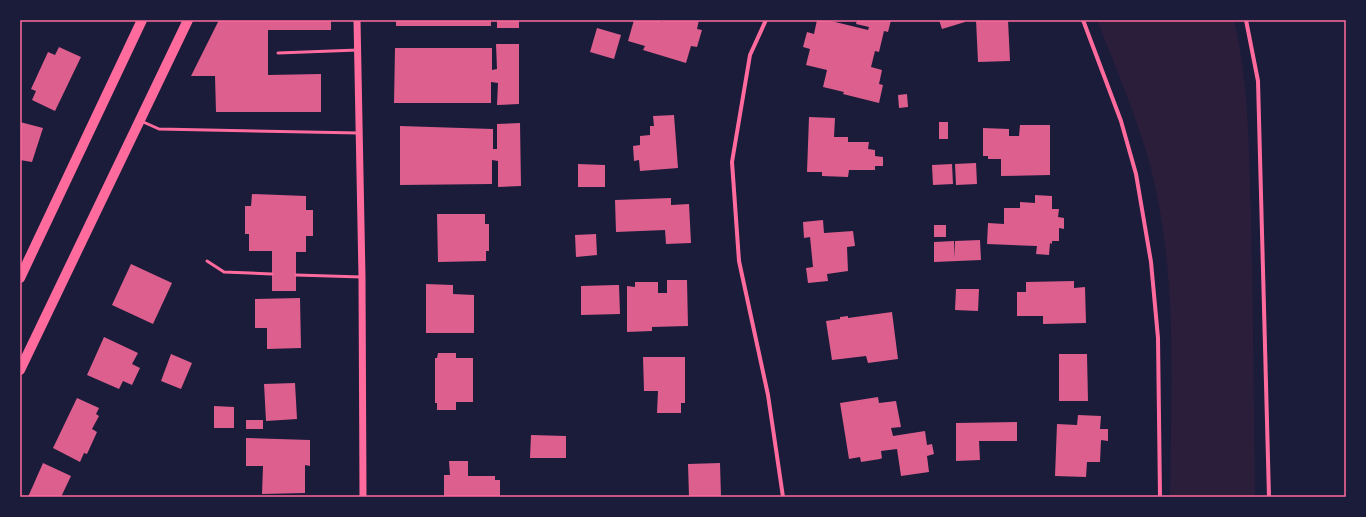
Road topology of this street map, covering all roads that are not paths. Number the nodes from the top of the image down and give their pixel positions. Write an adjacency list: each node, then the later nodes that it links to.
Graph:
1 (142, 20): 15 (main road)
2 (188, 20): 9 (main road)
3 (358, 20): 7 (street)
4 (766, 20): 18 (street)
5 (1083, 20): 19 (street)
6 (1246, 20): 20 (street)
7 (358, 50): 8 (lane); 10 (street)
8 (278, 53)
9 (140, 120): 10 (lane); 16 (main road)
10 (359, 133): 14 (street)
11 (207, 261): 12 (lane)
12 (272, 274)
13 (296, 274): 14 (lane)
14 (362, 277): 17 (street)
15 (20, 278)
16 (20, 370)
17 (363, 497)
18 (783, 497)
19 (1160, 497)
20 (1269, 497)

